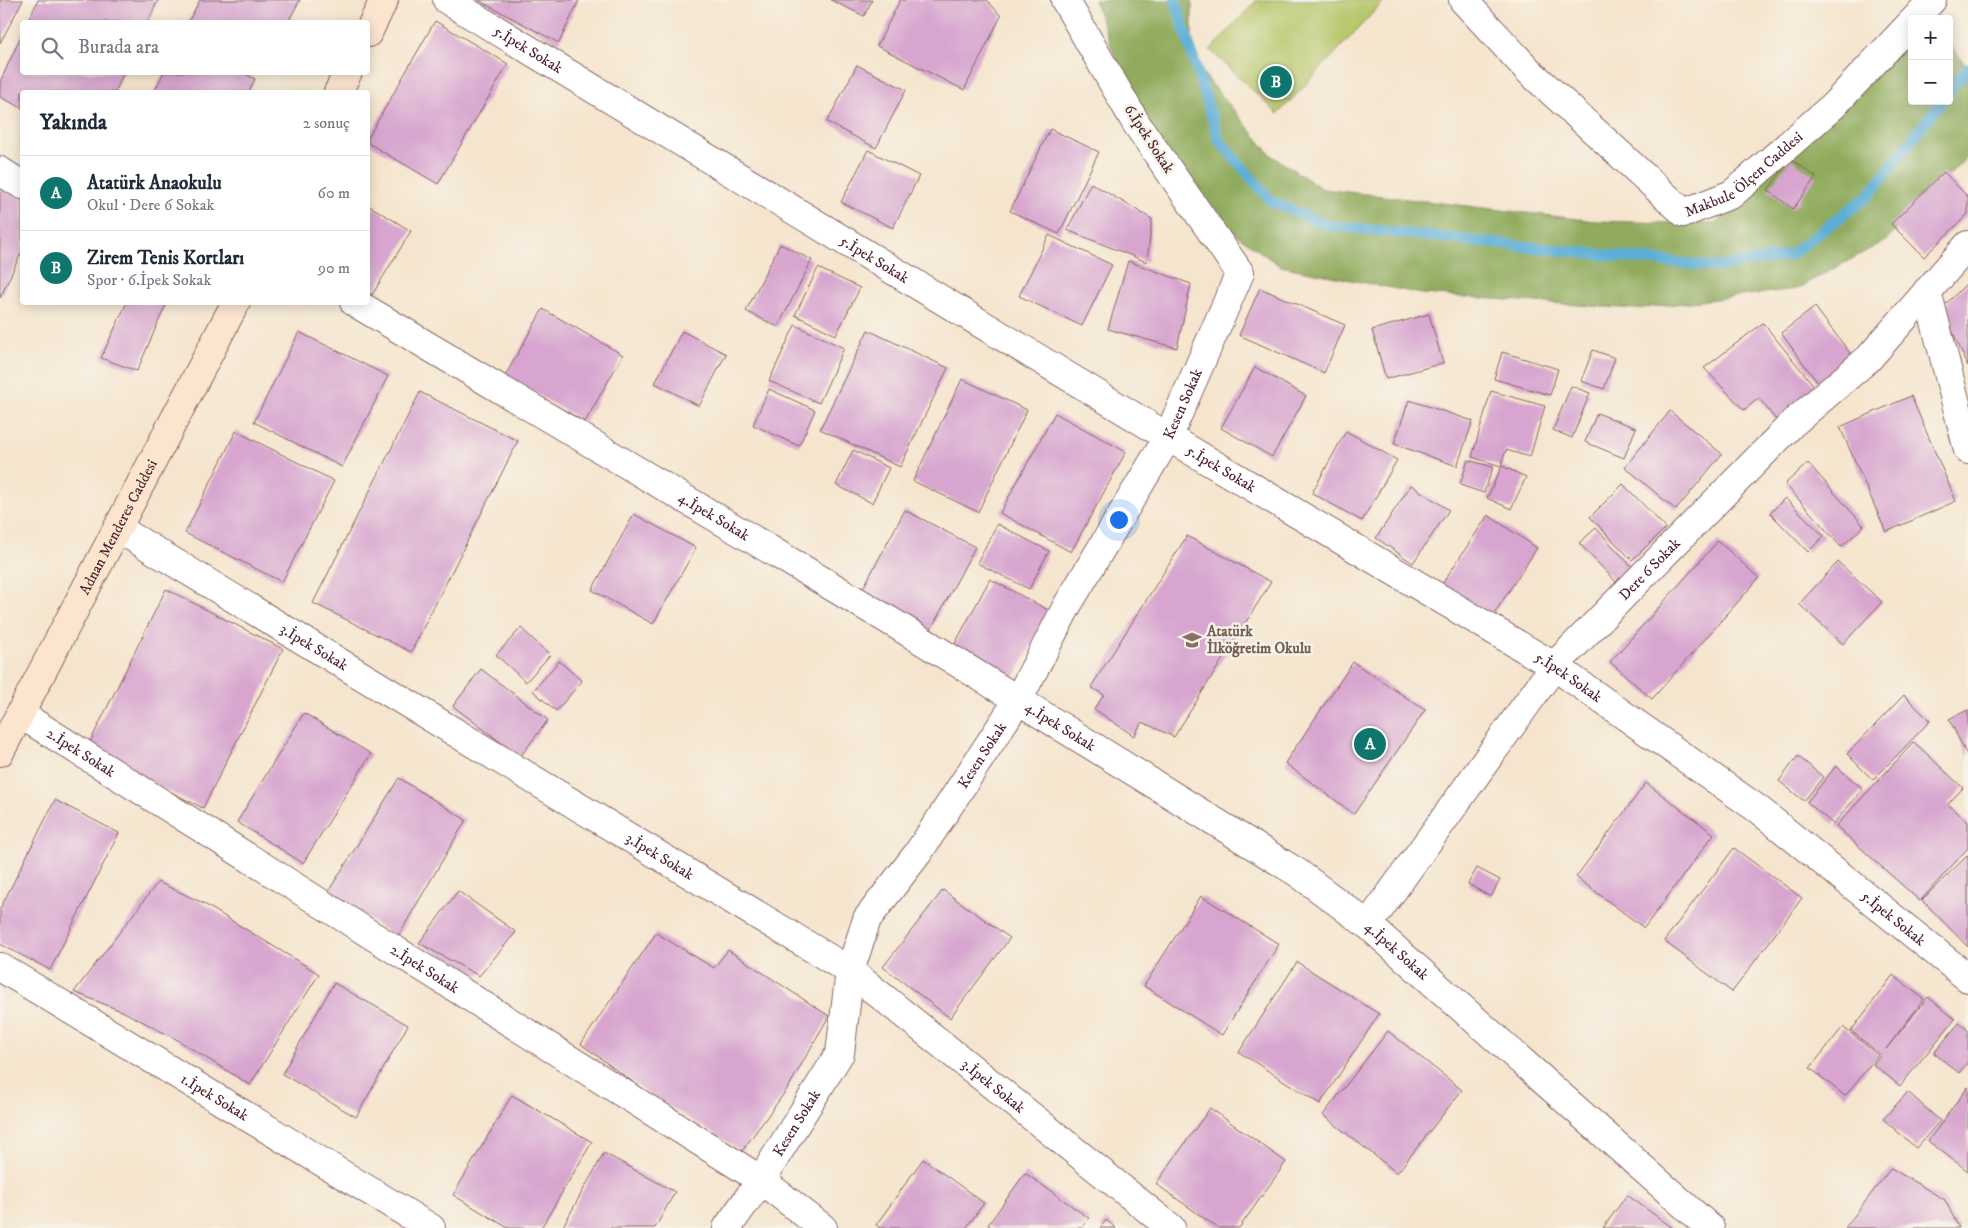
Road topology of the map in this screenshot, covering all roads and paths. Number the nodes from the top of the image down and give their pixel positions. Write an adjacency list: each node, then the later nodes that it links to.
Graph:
1 (384, 0): 8 (main road)
2 (448, 0): 18 (street, 5.İpek Sokak)
3 (1065, 0): 14 (street, 6.İpek Sokak)
4 (1462, 0): 7 (street, Makbule Ölçen Caddesi)
5 (1932, 0): 6 (street)
6 (1919, 15)
7 (1908, 26)
8 (370, 29)
9 (346, 75): 10 (main road)
10 (339, 90)
11 (0, 171): 12 (street)
12 (20, 184)
13 (1968, 245): 15 (street, Dere 6 Sokak)
14 (1240, 273): 18 (street, Kesen Sokak)
15 (1927, 291): 19 (street); 21 (street, Dere 6 Sokak)
16 (229, 305): 20 (main road, Adnan Menderes Caddesi)
17 (359, 305): 22 (street, 4.İpek Sokak)
18 (1168, 437): 21 (street, 5.İpek Sokak); 22 (street, Kesen Sokak)
19 (1968, 450)
20 (119, 529): 23 (main road, Adnan Menderes Caddesi); 27 (street, 3.İpek Sokak)
21 (1554, 666): 25 (street, Dere 6 Sokak); 28 (street, 5.İpek Sokak)
22 (1018, 700): 25 (street, 4.İpek Sokak); 27 (street, Kesen Sokak)
23 (20, 714): 24 (main road, Adnan Menderes Caddesi); 29 (street, 2.İpek Sokak)
24 (0, 752)
25 (1368, 924): 34 (street, 4.İpek Sokak)
26 (0, 967): 30 (street, 1.İpek Sokak)
27 (850, 971): 29 (street, Kesen Sokak); 33 (street, 3.İpek Sokak)
28 (1968, 978)
29 (761, 1180): 31 (street, Kesen Sokak); 32 (street, 2.İpek Sokak)
30 (431, 1228)
31 (727, 1228)
32 (823, 1228)
33 (1171, 1228)
34 (1710, 1228)

